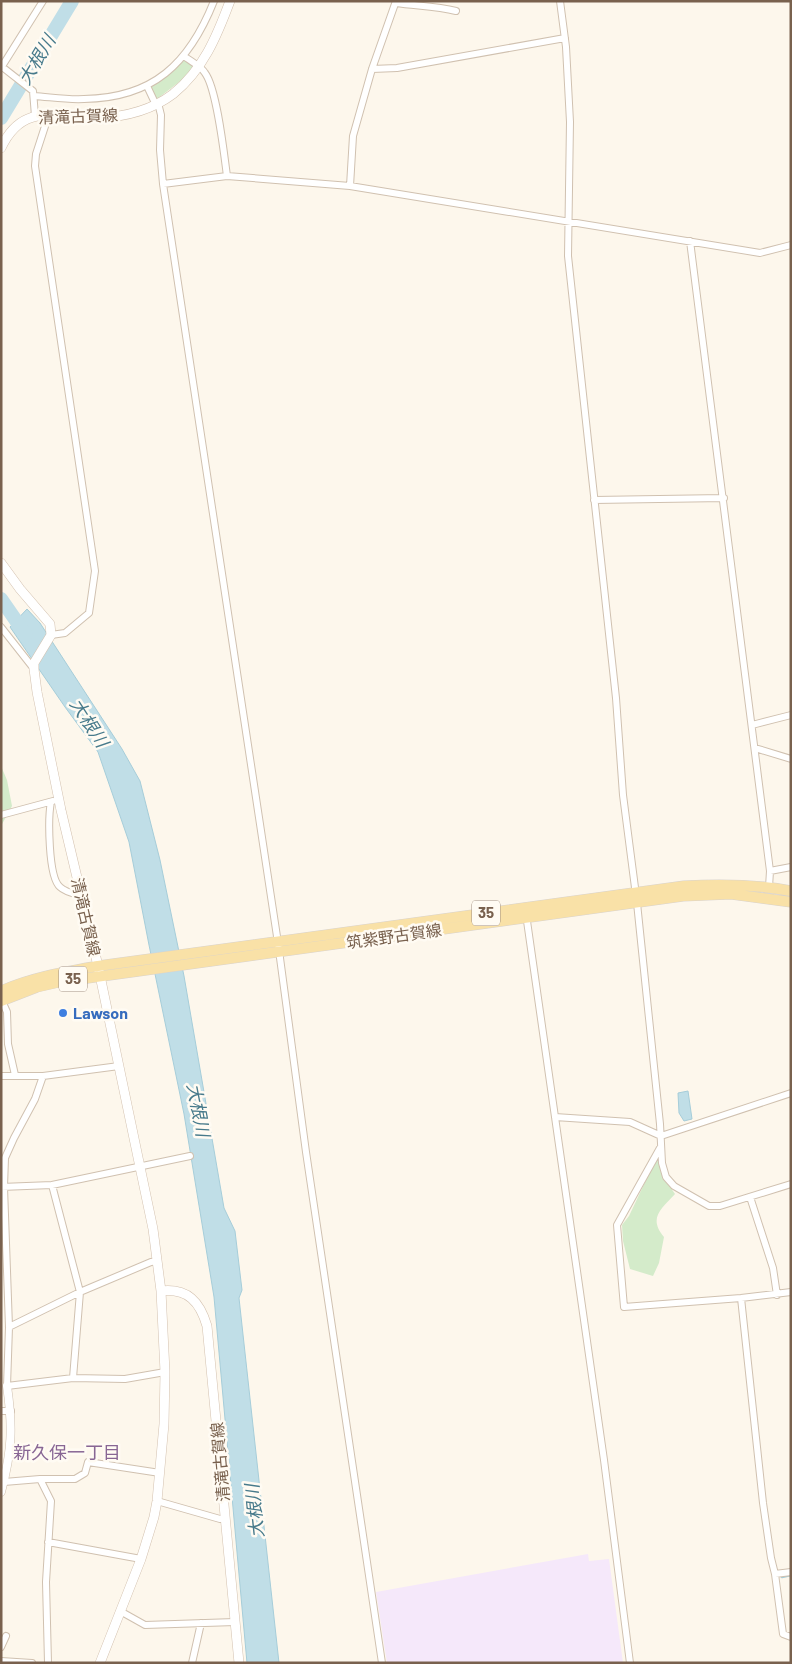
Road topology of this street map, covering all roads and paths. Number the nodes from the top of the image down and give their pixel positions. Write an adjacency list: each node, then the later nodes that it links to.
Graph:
1 (43, 1): 9 (street)
2 (214, 1): 8 (street)
3 (230, 1): 10 (main road, 清滝古賀線)
4 (560, 1): 7 (street)
5 (396, 2): 6 (street); 11 (street)
6 (456, 11)
7 (565, 38): 11 (street); 21 (street)
8 (184, 56): 10 (street); 12 (street)
9 (2, 67): 13 (street)
10 (199, 67): 14 (main road, 清滝古賀線); 18 (street)
11 (372, 69): 20 (street)
12 (147, 86): 13 (street); 14 (street)
13 (34, 96): 16 (street)
14 (157, 104): 15 (main road, 清滝古賀線); 19 (street)
15 (49, 114): 16 (main road, 清滝古賀線); 28 (street)
16 (34, 116): 17 (main road, 清滝古賀線)
17 (1, 148)
18 (227, 176): 19 (street); 20 (street)
19 (163, 184): 44 (street)
20 (350, 186): 21 (street)
21 (568, 221): 22 (street); 25 (street)
22 (690, 241): 23 (street); 24 (street)
23 (791, 245)
24 (724, 498): 25 (street); 31 (street)
25 (594, 500): 41 (street)
26 (1, 563): 28 (main road)
27 (1, 627): 29 (street)
28 (50, 637): 29 (main road)
29 (34, 666): 34 (main road, 清滝古賀線)
30 (791, 715): 31 (street)
31 (752, 725): 32 (street)
32 (755, 748): 33 (street); 37 (street)
33 (791, 760)
34 (55, 799): 35 (street); 40 (main road, 清滝古賀線); 40 (street)
35 (1, 815)
36 (791, 867): 37 (street)
37 (770, 871): 38 (street)
38 (769, 887): 39 (main road, 筑紫野古賀線 / 35); 41 (main road, 筑紫野古賀線 / 35)
39 (791, 891)
40 (82, 896): 45 (main road, 清滝古賀線)
41 (636, 898): 42 (main road, 筑紫野古賀線 / 35); 43 (main road, 筑紫野古賀線 / 35); 53 (street)
42 (791, 902)
43 (526, 913): 44 (main road, 筑紫野古賀線 / 35); 52 (street)
44 (278, 947): 45 (main road, 筑紫野古賀線 / 35); 95 (street)
45 (99, 971): 46 (main road, 筑紫野古賀線 / 35); 47 (main road, 清滝古賀線)
46 (2, 998): 48 (street)
47 (119, 1066): 50 (street); 56 (main road, 清滝古賀線)
48 (15, 1075): 49 (street); 50 (street)
49 (1, 1076)
50 (43, 1076): 59 (street)
51 (791, 1093): 53 (street)
52 (555, 1117): 53 (street); 96 (street)
53 (660, 1136): 54 (street)
54 (660, 1148): 60 (street); 66 (street)
55 (190, 1156): 56 (street)
56 (140, 1167): 58 (street); 61 (main road, 清滝古賀線)
57 (791, 1184): 60 (street)
58 (52, 1185): 59 (street); 63 (street)
59 (3, 1187): 67 (street)
60 (750, 1197): 65 (street)
61 (158, 1262): 62 (main road, 清滝古賀線); 63 (street)
62 (161, 1291): 68 (main road, 清滝古賀線); 78 (main road, 清滝古賀線)
63 (80, 1292): 67 (street); 69 (street)
64 (791, 1292): 65 (street)
65 (777, 1294): 66 (street)
66 (741, 1298): 82 (street)
67 (9, 1327): 70 (street)
68 (165, 1372): 69 (street); 73 (main road, 清滝古賀線)
69 (73, 1378): 70 (street)
70 (8, 1386): 72 (street)
71 (1, 1411): 72 (street)
72 (11, 1411): 75 (street)
73 (160, 1473): 74 (street); 77 (main road, 清滝古賀線)
74 (40, 1479): 75 (street); 79 (street)
75 (4, 1482): 76 (street)
76 (1, 1492)
77 (156, 1501): 78 (street); 80 (main road, 清滝古賀線)
78 (225, 1519): 84 (main road, 清滝古賀線)
79 (48, 1542): 80 (street); 91 (street)
80 (141, 1559): 83 (main road, 清滝古賀線)
81 (791, 1572): 82 (street)
82 (775, 1574): 87 (street)
83 (120, 1612): 85 (street); 92 (main road, 清滝古賀線)
84 (235, 1622): 85 (street); 94 (main road, 清滝古賀線)
85 (201, 1623): 93 (street)
86 (6, 1636): 88 (street)
87 (791, 1637)
88 (1, 1647)
89 (1, 1661): 90 (street)
90 (32, 1663)
91 (48, 1663)
92 (100, 1663)
93 (192, 1663)
94 (239, 1663)
95 (382, 1663)
96 (630, 1663)

